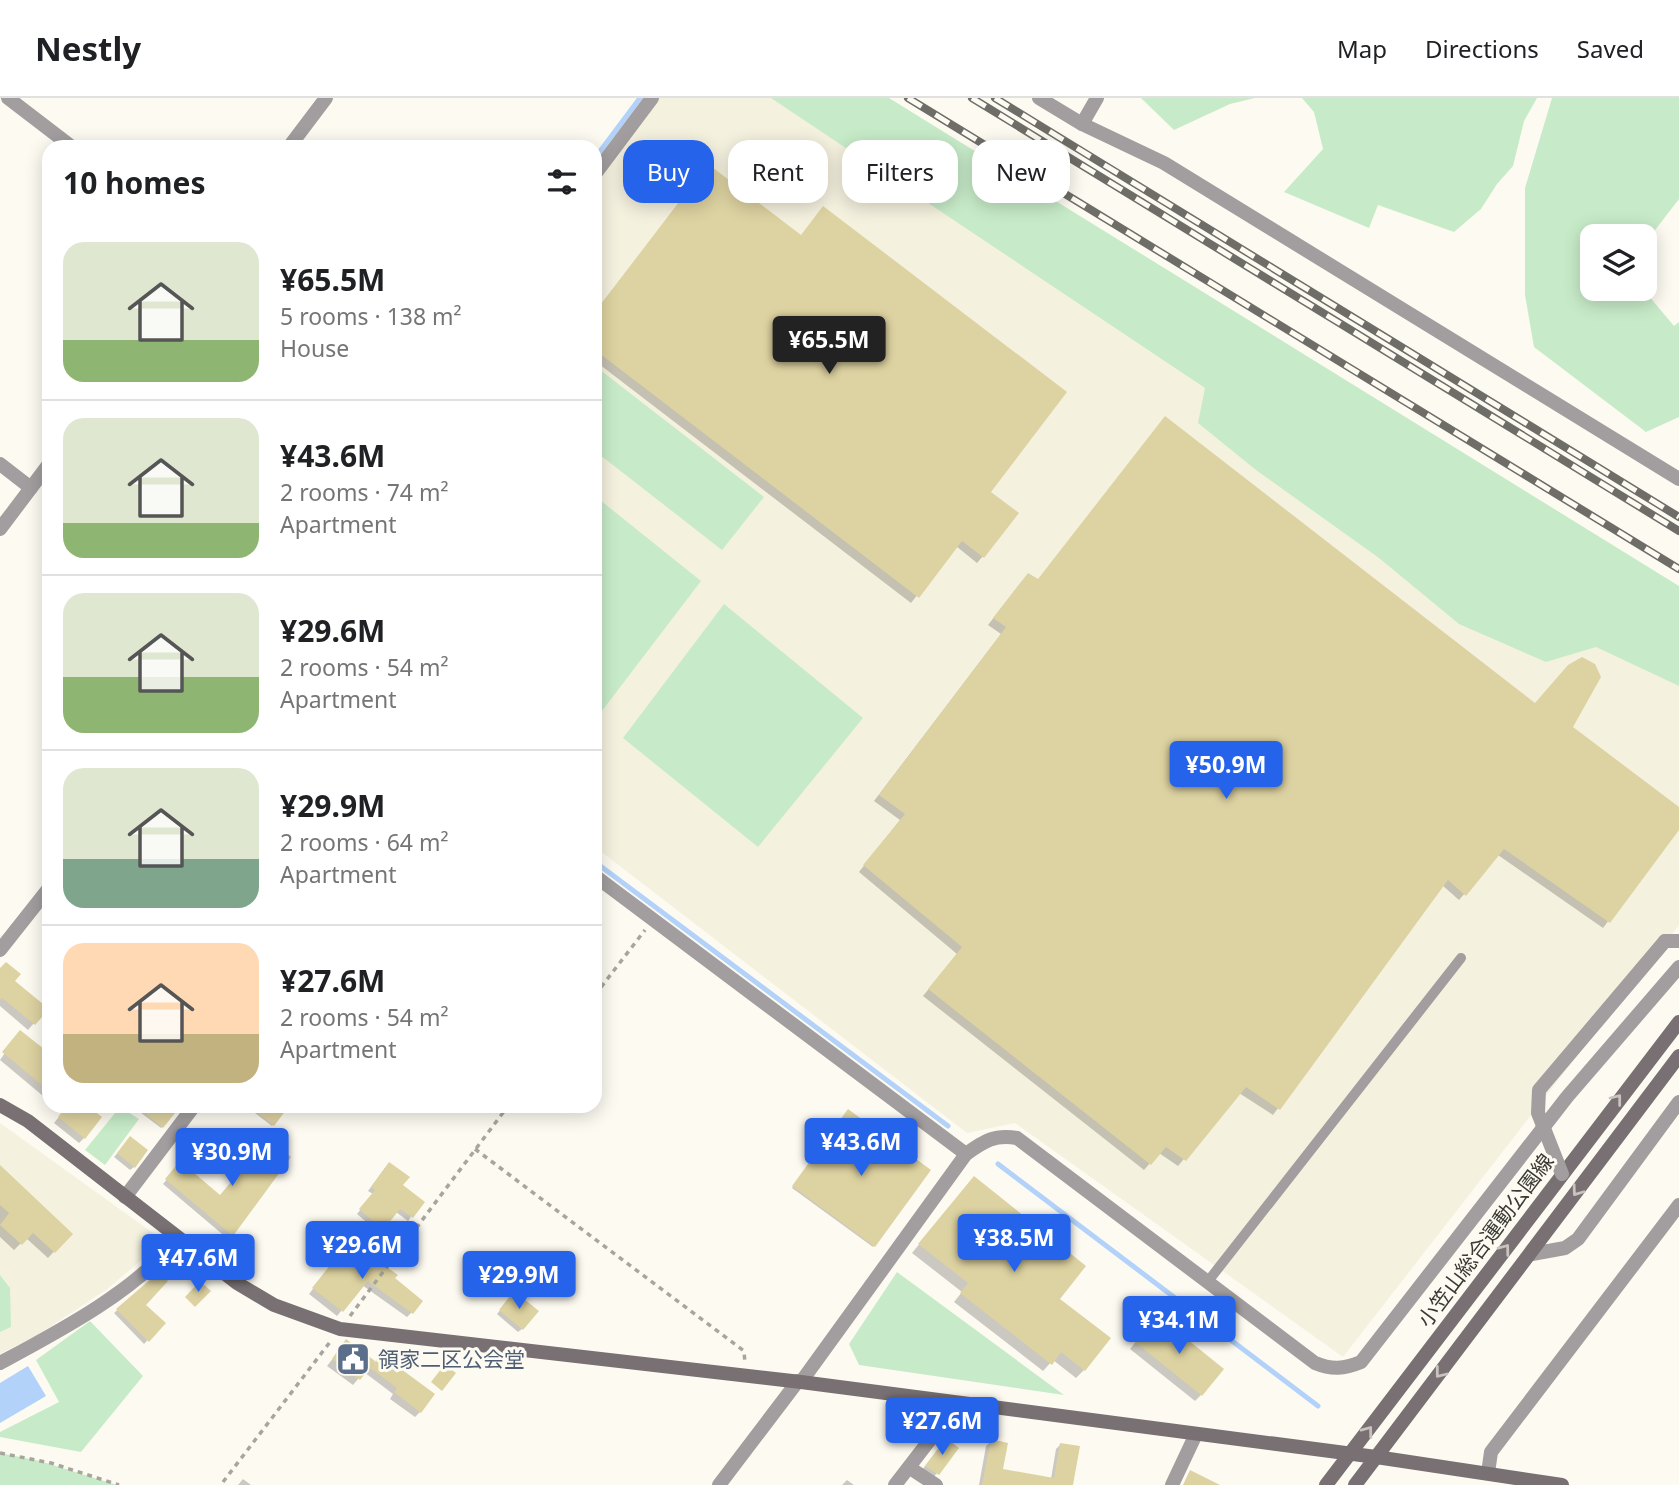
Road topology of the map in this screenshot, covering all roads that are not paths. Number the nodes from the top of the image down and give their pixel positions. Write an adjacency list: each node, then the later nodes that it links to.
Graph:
1 (8, 98): 7 (street)
2 (326, 98): 8 (street)
3 (652, 98): 9 (street)
4 (1039, 98): 6 (street)
5 (1097, 98): 6 (street)
6 (1082, 124): 12 (street)
7 (63, 140)
8 (294, 140)
9 (602, 165)
10 (0, 464): 13 (street)
11 (42, 473): 13 (street)
12 (1679, 479)
13 (31, 488): 14 (street)
14 (0, 529)
15 (602, 881): 26 (street)
16 (42, 897): 18 (street)
17 (1672, 941): 27 (street, bridge)
18 (0, 950)
19 (1461, 958): 32 (lane)
20 (1679, 967): 32 (street)
21 (1679, 1022): 27 (street, 小笠山総合運動公園線, one-way to 21)
22 (1679, 1056): 31 (street, 小笠山総合運動公園線, one-way to 31)
23 (1679, 1102): 31 (street)
24 (0, 1105): 28 (street)
25 (189, 1113): 28 (street)
26 (966, 1154): 32 (street); 34 (street)
27 (1562, 1174): 37 (street, 小笠山総合運動公園線, one-way to 27)
28 (125, 1197): 30 (street)
29 (1679, 1205): 40 (street)
30 (177, 1238): 33 (street); 34 (street)
31 (1532, 1254): 38 (street, 小笠山総合運動公園線, one-way to 38)
32 (1209, 1280)
33 (0, 1363)
34 (800, 1381): 35 (street); 42 (street)
35 (951, 1403): 36 (street); 39 (street)
36 (1196, 1434): 37 (street); 45 (street)
37 (1350, 1454): 38 (street); 46 (street, 小笠山総合運動公園線)
38 (1376, 1457): 40 (street); 47 (street, 小笠山総合運動公園線)
39 (910, 1468): 43 (street); 44 (street)
40 (1488, 1473): 41 (street)
41 (1533, 1483): 48 (street)
42 (719, 1485)
43 (895, 1485)
44 (936, 1485)
45 (1172, 1485)
46 (1326, 1485)
47 (1355, 1485)
48 (1562, 1485)

